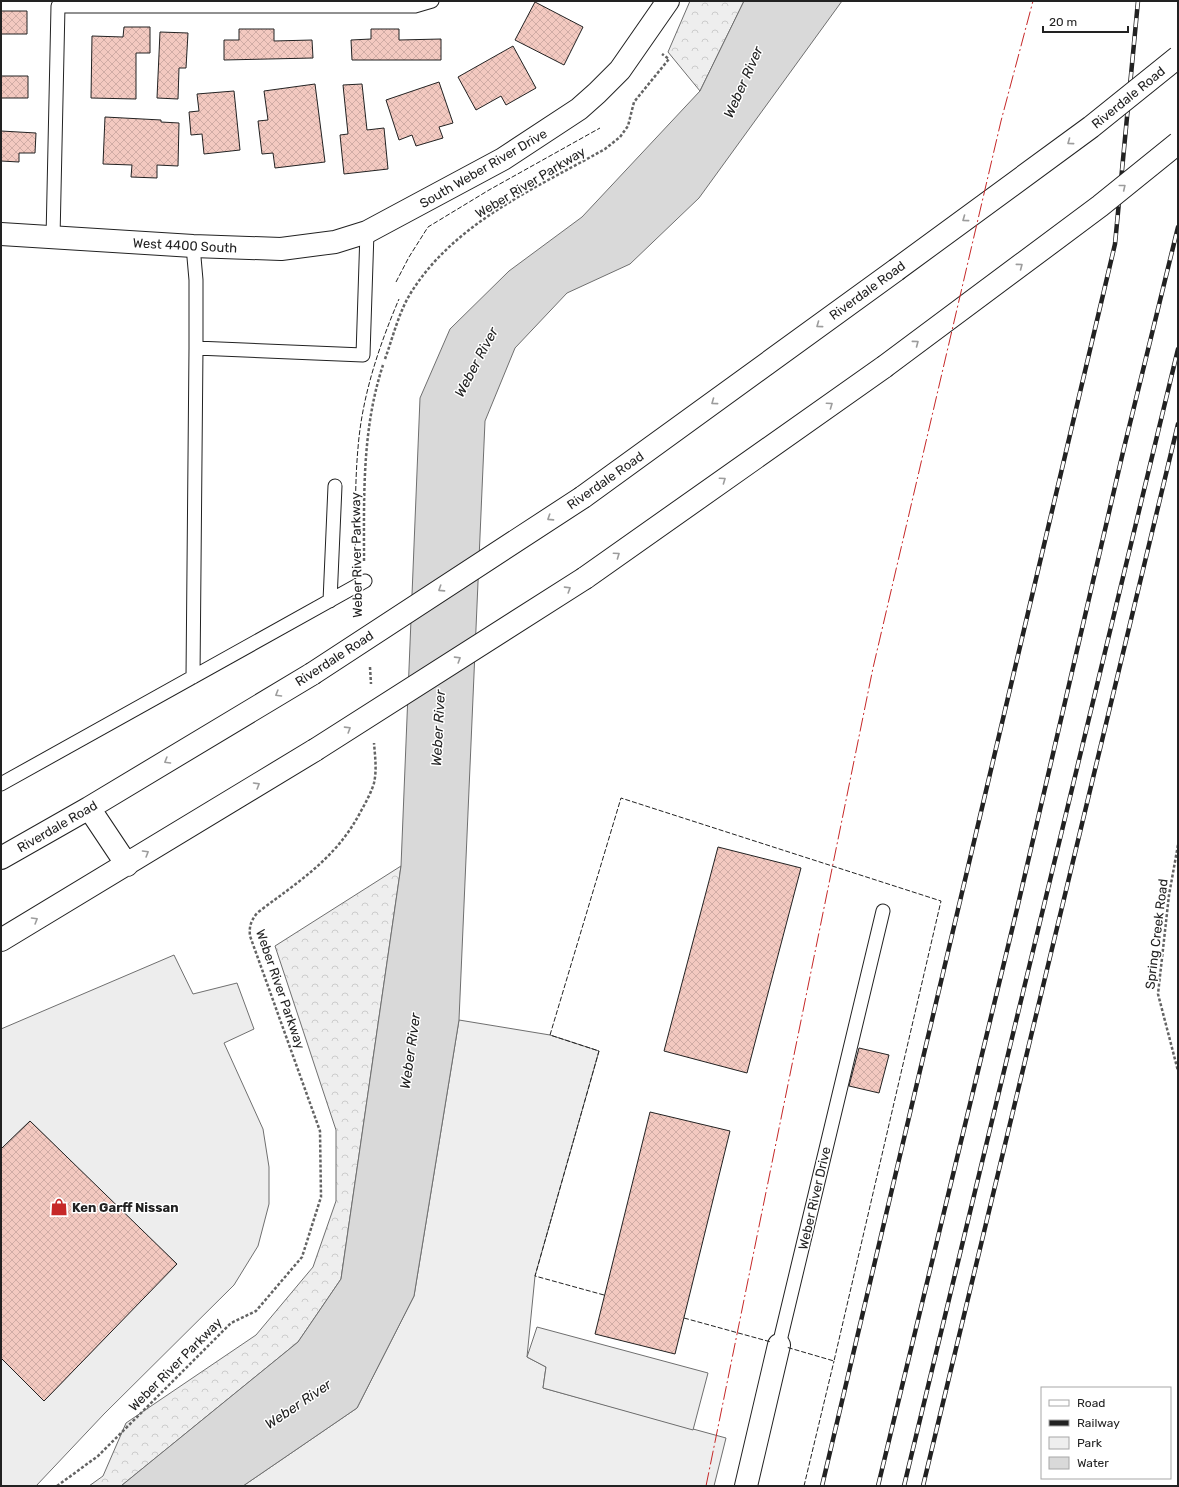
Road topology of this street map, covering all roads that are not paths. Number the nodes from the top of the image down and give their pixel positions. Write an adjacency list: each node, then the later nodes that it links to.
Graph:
1 (432, 1): 7 (lane)
2 (668, 1): 5 (main road, South Weber River Drive)
3 (1178, 57): 15 (main road, Riverdale Road, one-way to 15, bridge)
4 (1178, 143): 17 (main road, one-way to 4, bridge)
5 (367, 232): 8 (main road, West 4400 South); 9 (lane)
6 (1, 234): 7 (main road, West 4400 South)
7 (53, 238): 8 (main road, West 4400 South)
8 (193, 246): 9 (lane)
9 (196, 348): 13 (lane)
10 (335, 486): 12 (lane)
11 (365, 581): 12 (lane)
12 (330, 601): 13 (lane)
13 (192, 678): 14 (lane)
14 (1, 784)
15 (89, 808): 16 (main road, Riverdale Road); 17 (main road)
16 (1, 858)
17 (127, 865): 19 (main road, one-way to 17)
18 (883, 911): 20 (lane, Weber River Drive)
19 (1, 940)
20 (779, 1345): 21 (main road, Weber River Drive)
21 (746, 1486)

